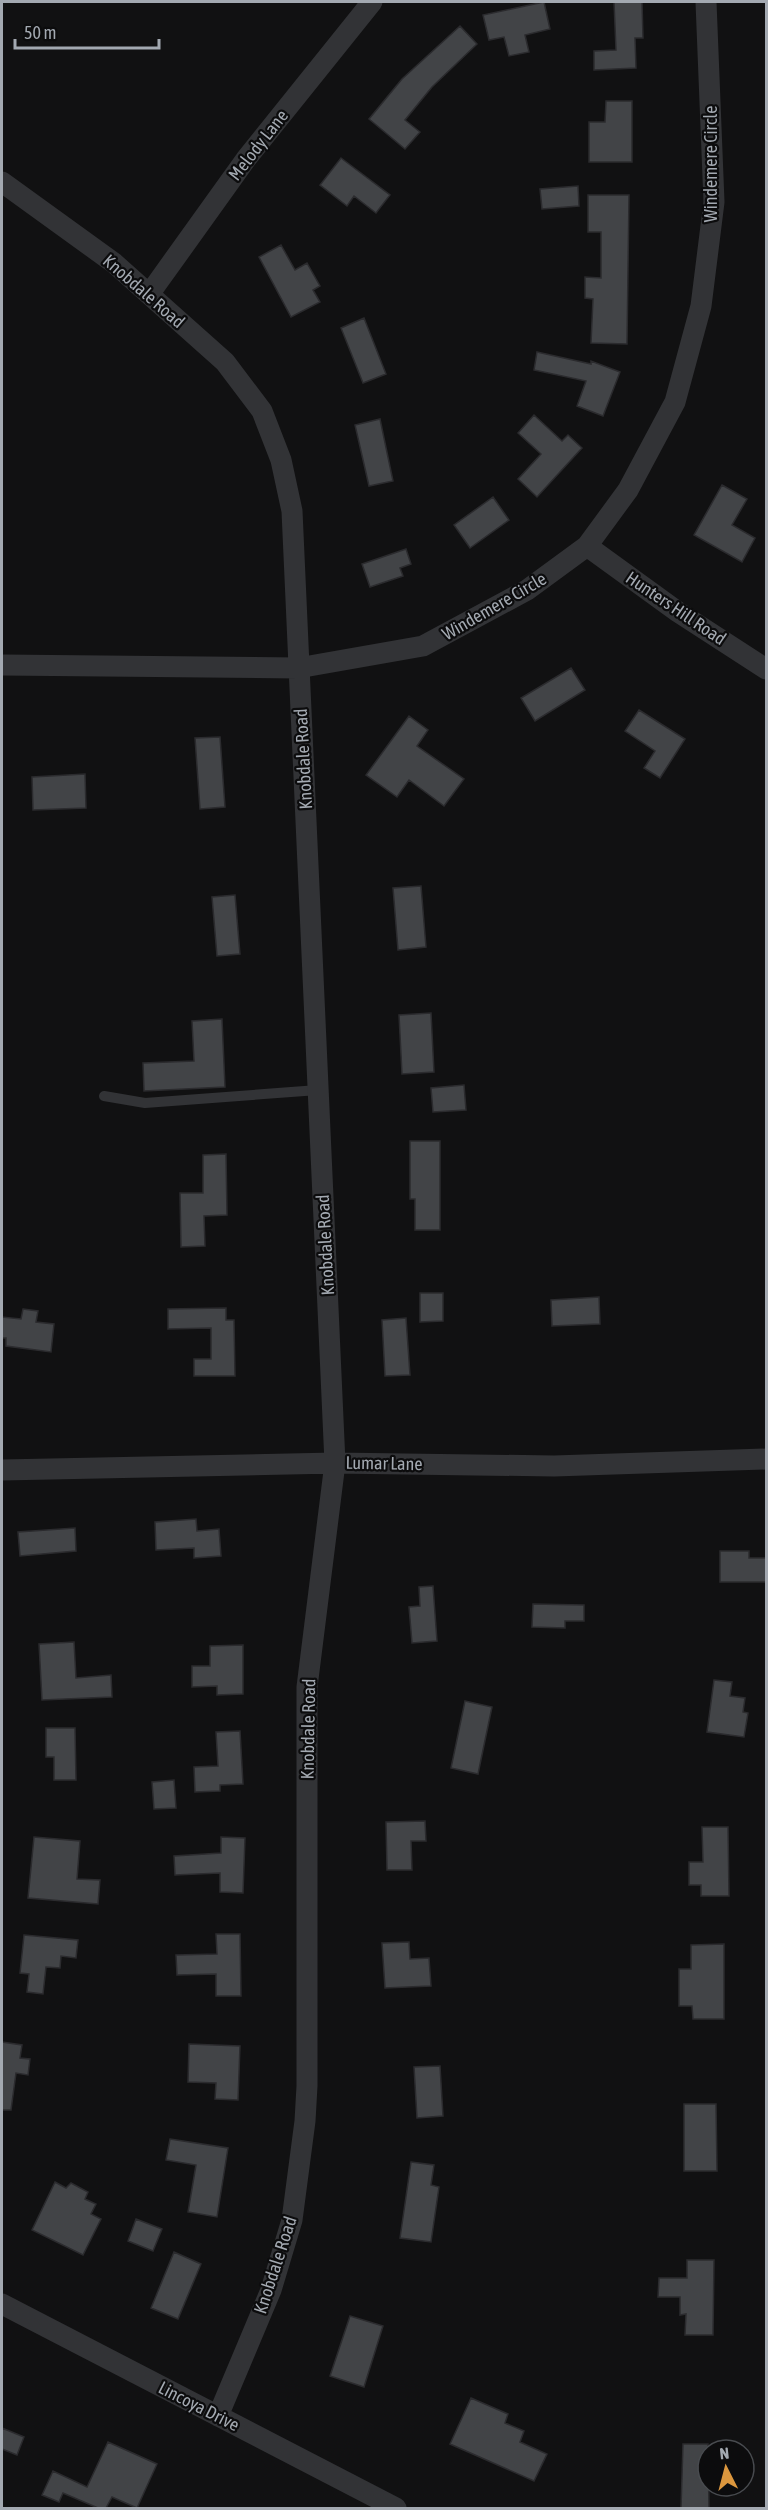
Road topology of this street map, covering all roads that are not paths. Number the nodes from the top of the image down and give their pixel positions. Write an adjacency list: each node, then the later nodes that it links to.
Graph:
1 (372, 2): 4 (street, Melody Lane)
2 (706, 2): 5 (street, Windemere Circle)
3 (2, 182): 4 (street, Knobdale Road)
4 (150, 293): 7 (street, Knobdale Road)
5 (587, 546): 7 (street, Windemere Circle); 8 (street, Hunters Hill Road)
6 (2, 665): 7 (street, Windemere Circle)
7 (298, 668): 9 (street, Knobdale Road)
8 (766, 669)
9 (318, 1090): 10 (lane); 12 (street, Knobdale Road)
10 (104, 1096)
11 (766, 1459): 12 (street, Lumar Lane)
12 (334, 1462): 13 (street, Lumar Lane); 15 (street, Knobdale Road)
13 (2, 1470)
14 (2, 2304): 15 (street, Lincoya Drive)
15 (218, 2416): 16 (street, Lincoya Drive)
16 (396, 2508)

